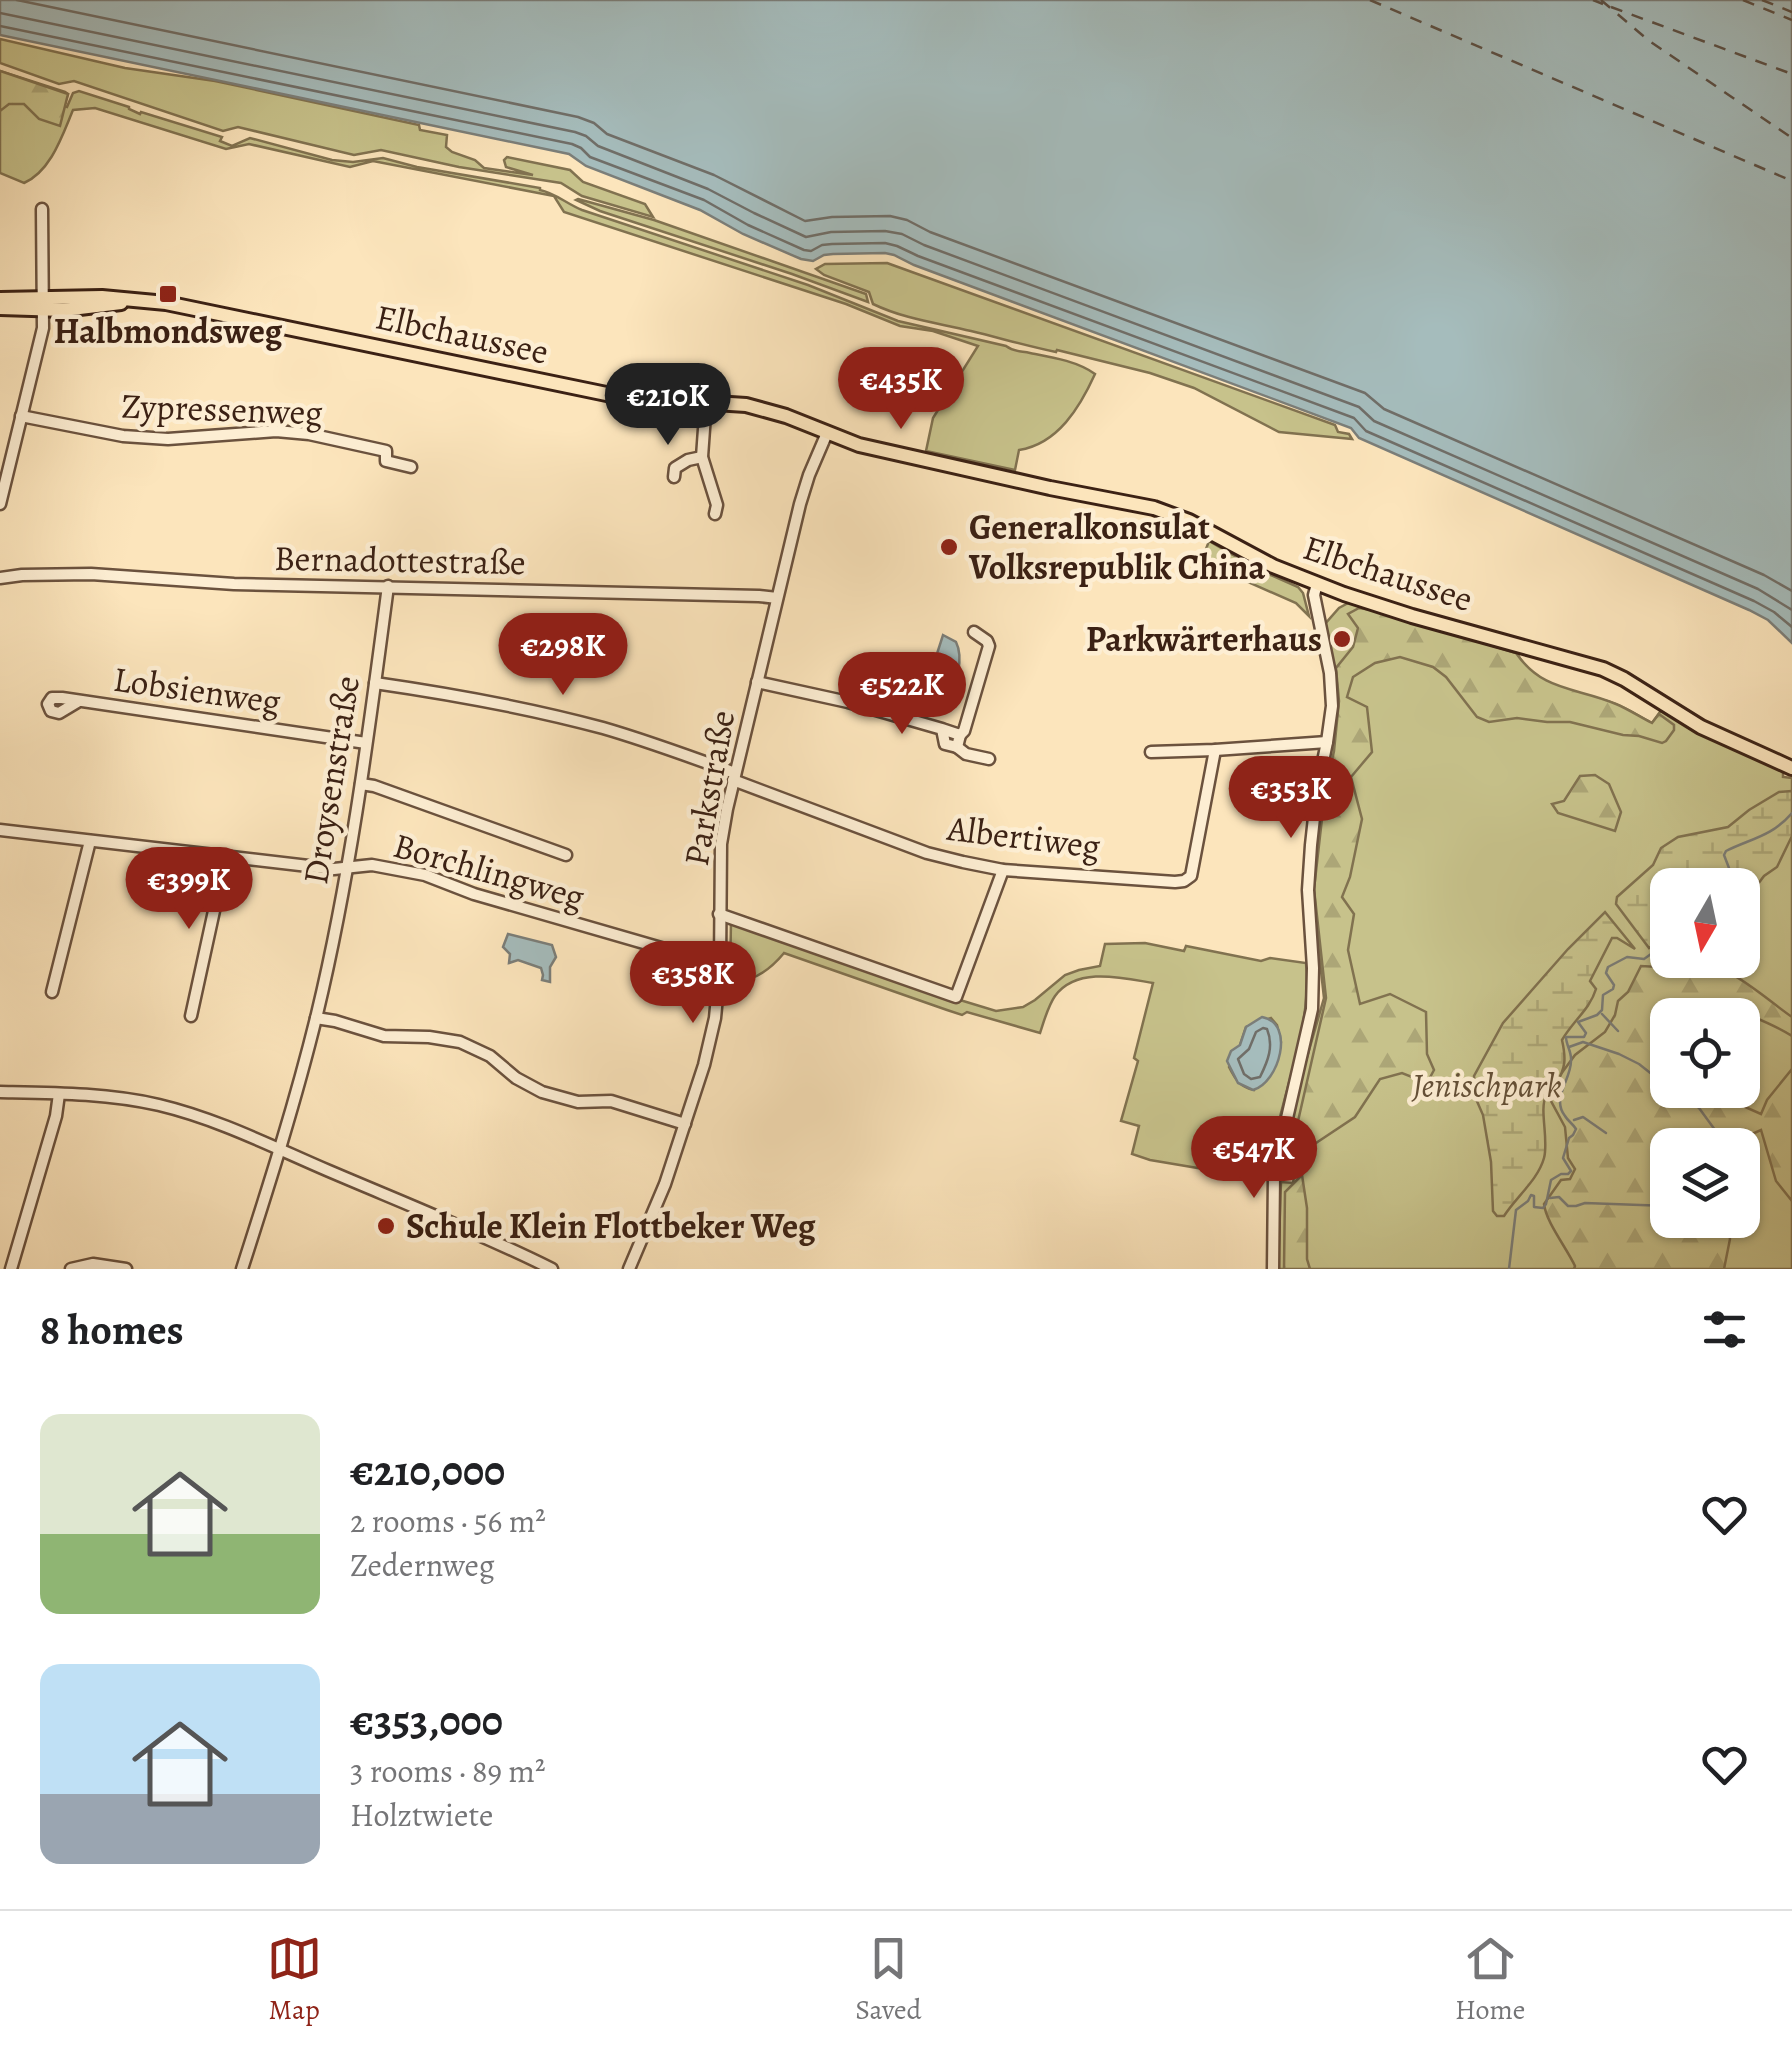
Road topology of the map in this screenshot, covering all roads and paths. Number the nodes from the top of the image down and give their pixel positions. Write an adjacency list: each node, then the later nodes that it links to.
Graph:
1 (42, 209): 3 (street)
2 (0, 300): 3 (main road, Elbchaussee)
3 (44, 304): 4 (main road, Elbchaussee); 5 (main road, Elbchaussee); 6 (street)
4 (0, 308)
5 (706, 400): 7 (main road, Elbchaussee); 8 (street)
6 (21, 416): 9 (street, Zypressenweg); 10 (street)
7 (827, 432): 17 (main road, Elbchaussee); 19 (street, Parkstraße)
8 (702, 457): 11 (street); 13 (street)
9 (411, 466)
10 (3, 472): 12 (street)
11 (674, 477)
12 (0, 504)
13 (715, 514)
14 (0, 570): 15 (street, Bernadottestraße)
15 (22, 575): 16 (street, Bernadottestraße); 18 (street, Bernadottestraße)
16 (0, 578)
17 (1316, 584): 26 (street); 30 (main road, Elbchaussee)
18 (388, 586): 19 (street, Bernadottestraße); 22 (street, Droysenstraße)
19 (777, 598): 21 (street, Parkstraße)
20 (974, 632): 24 (street)
21 (757, 682): 24 (street); 31 (street, Parkstraße)
22 (375, 683): 25 (street, Droysenstraße); 31 (street, Albertiweg)
23 (80, 701): 25 (street, Lobsienweg)
24 (958, 741): 29 (street)
25 (366, 742): 32 (street, Droysenstraße)
26 (1327, 742): 27 (street); 54 (street)
27 (1215, 750): 28 (street); 38 (street, Albertiweg)
28 (1151, 752)
29 (989, 759)
30 (1792, 768)
31 (734, 776): 38 (street, Albertiweg); 39 (street, Parkstraße)
32 (361, 784): 35 (street); 37 (street, Droysenstraße)
33 (0, 830): 34 (street, Borchlingweg)
34 (90, 841): 36 (street, Borchlingweg); 41 (street)
35 (566, 855)
36 (226, 856): 37 (street, Borchlingweg); 42 (street)
37 (347, 868): 40 (street, Borchlingweg); 43 (street, Droysenstraße)
38 (1004, 870): 39 (street)
39 (719, 914): 40 (street, Parkstraße)
40 (720, 965): 46 (street, Parkstraße)
41 (52, 992)
42 (191, 1016)
43 (316, 1018): 46 (street); 47 (street, Droysenstraße)
44 (0, 1092): 45 (street)
45 (59, 1094): 47 (street); 48 (street)
46 (685, 1124): 53 (street, Parkstraße)
47 (280, 1150): 51 (street, Droysenstraße); 52 (street)
48 (11, 1269)
49 (71, 1269): 50 (street)
50 (126, 1269)
51 (242, 1269)
52 (552, 1269)
53 (629, 1269)
54 (1273, 1269)

